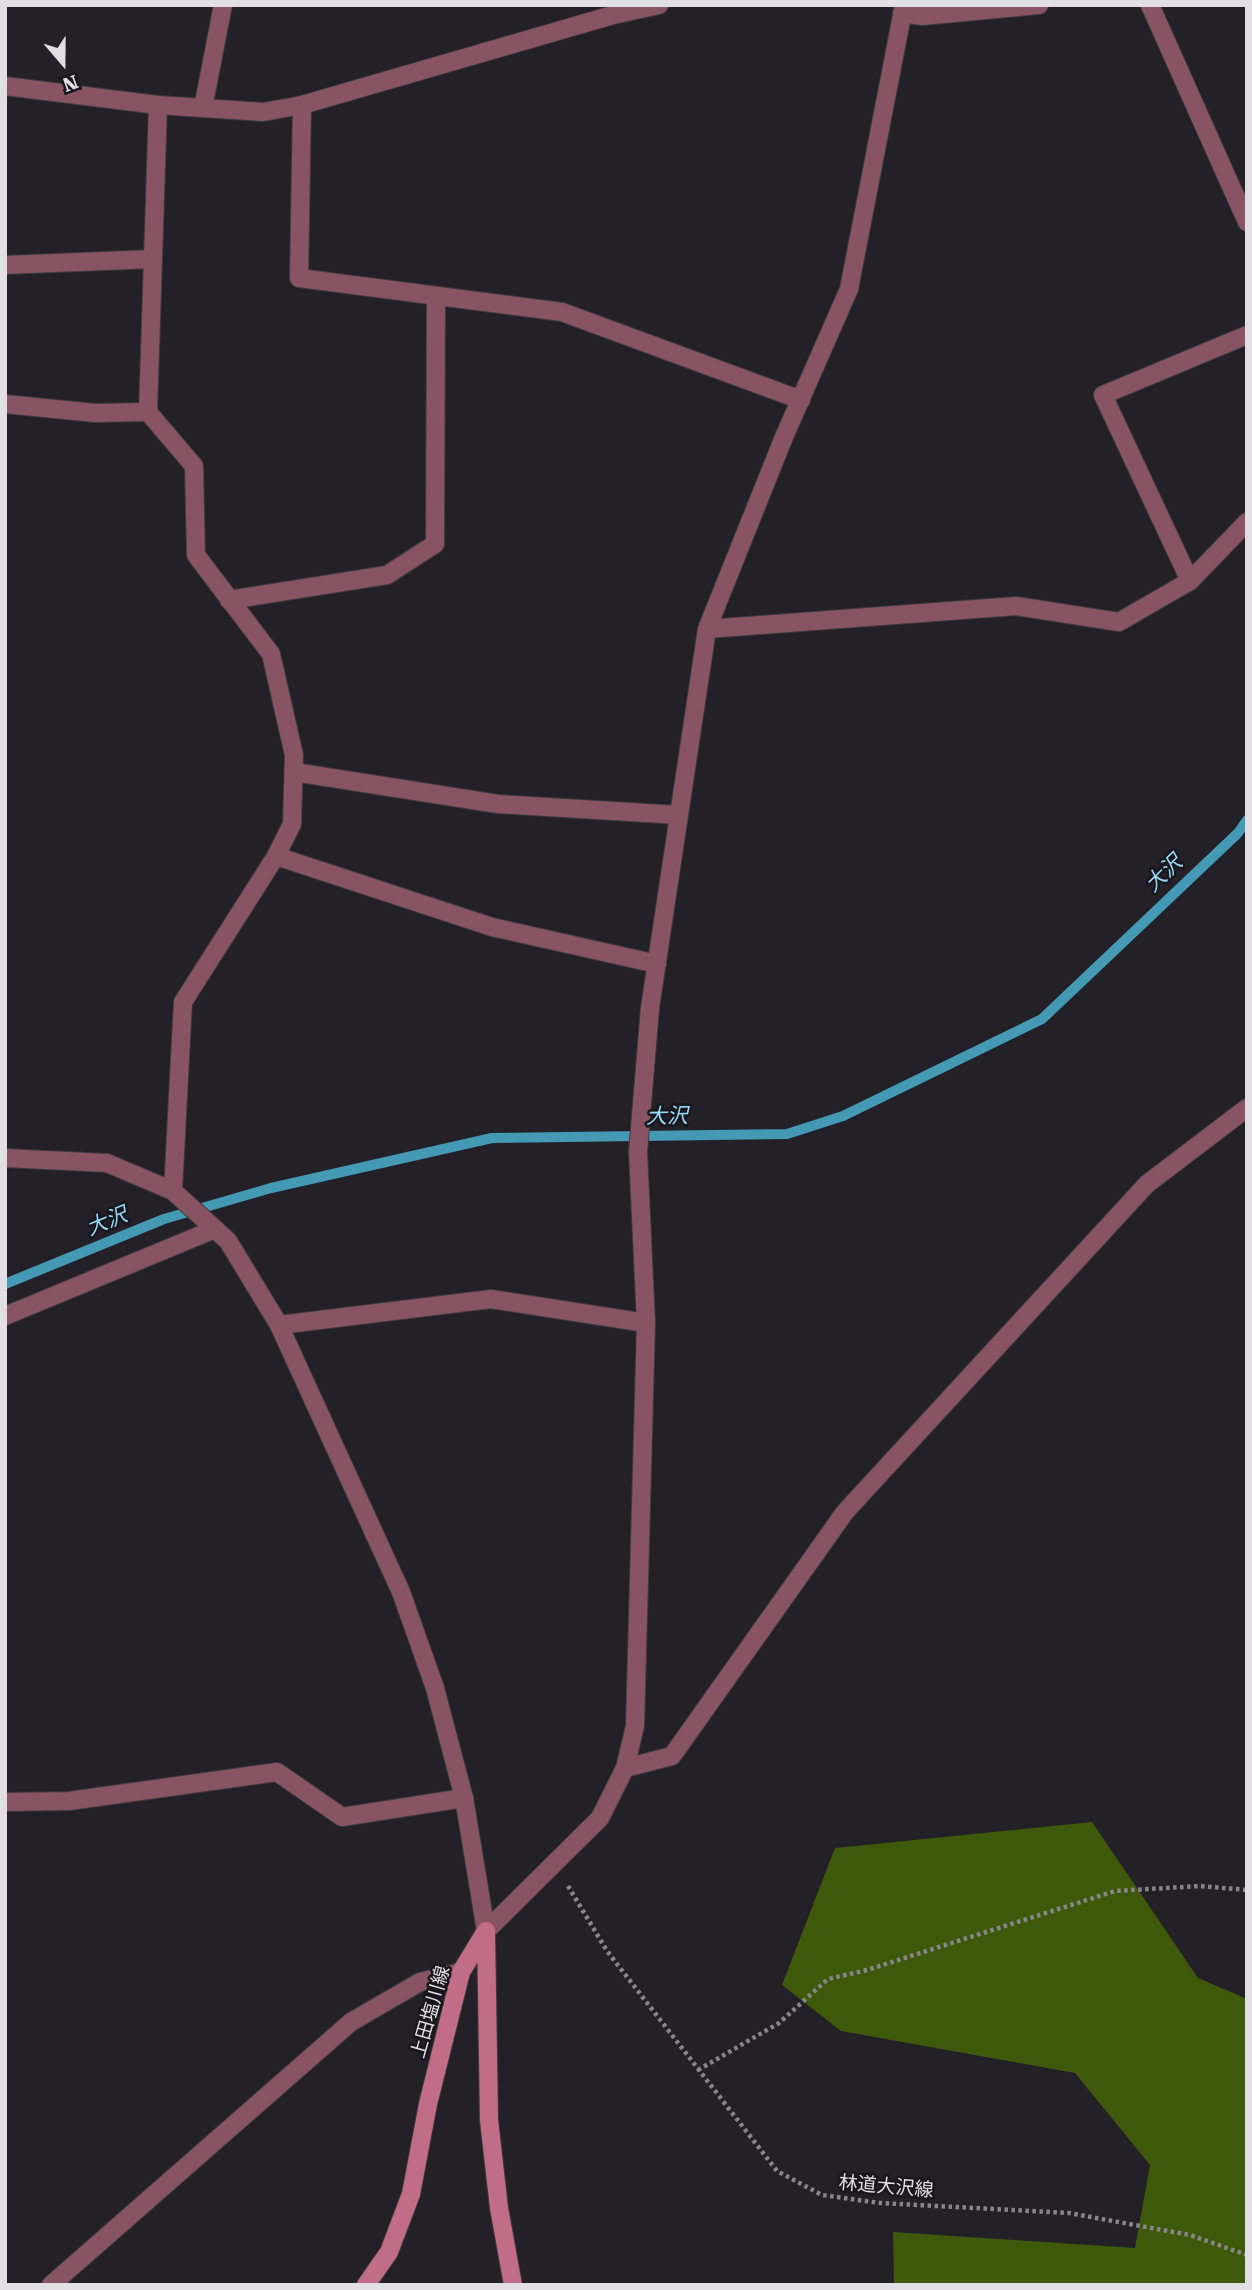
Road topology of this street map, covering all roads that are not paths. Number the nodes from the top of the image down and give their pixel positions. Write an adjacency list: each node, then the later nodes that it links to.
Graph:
1 (223, 5): 10 (street)
2 (659, 5): 6 (street)
3 (1039, 5): 5 (street)
4 (1150, 5): 11 (street)
5 (903, 9): 17 (street)
6 (613, 10): 9 (street)
7 (5, 86): 8 (street)
8 (158, 105): 10 (street); 13 (street)
9 (302, 105): 10 (street); 15 (street)
10 (203, 108)
11 (1242, 199): 12 (street)
12 (1247, 222)
13 (153, 259): 14 (street); 19 (street)
14 (5, 265)
15 (436, 296): 17 (street); 22 (street)
16 (1247, 335): 21 (street)
17 (801, 400): 23 (street)
18 (5, 404): 19 (street)
19 (148, 412): 22 (street)
20 (1247, 522): 21 (street)
21 (1190, 581): 23 (street)
22 (229, 600): 24 (street)
23 (708, 629): 25 (street)
24 (294, 772): 25 (street); 26 (street)
25 (679, 816): 27 (street)
26 (276, 856): 27 (street); 30 (street)
27 (657, 964): 33 (street)
28 (1247, 1108): 35 (street)
29 (5, 1158): 30 (street)
30 (173, 1191): 31 (street)
31 (215, 1229): 32 (street); 34 (street)
32 (5, 1316)
33 (646, 1323): 34 (street); 35 (street)
34 (279, 1325): 36 (street)
35 (625, 1768): 38 (street)
36 (464, 1798): 37 (street); 38 (street)
37 (5, 1802)
38 (486, 1931): 39 (main road, 上田塩川線); 42 (main road)
39 (461, 1972): 40 (street); 41 (main road, 上田塩川線)
40 (51, 2285)
41 (366, 2285)
42 (513, 2285)

